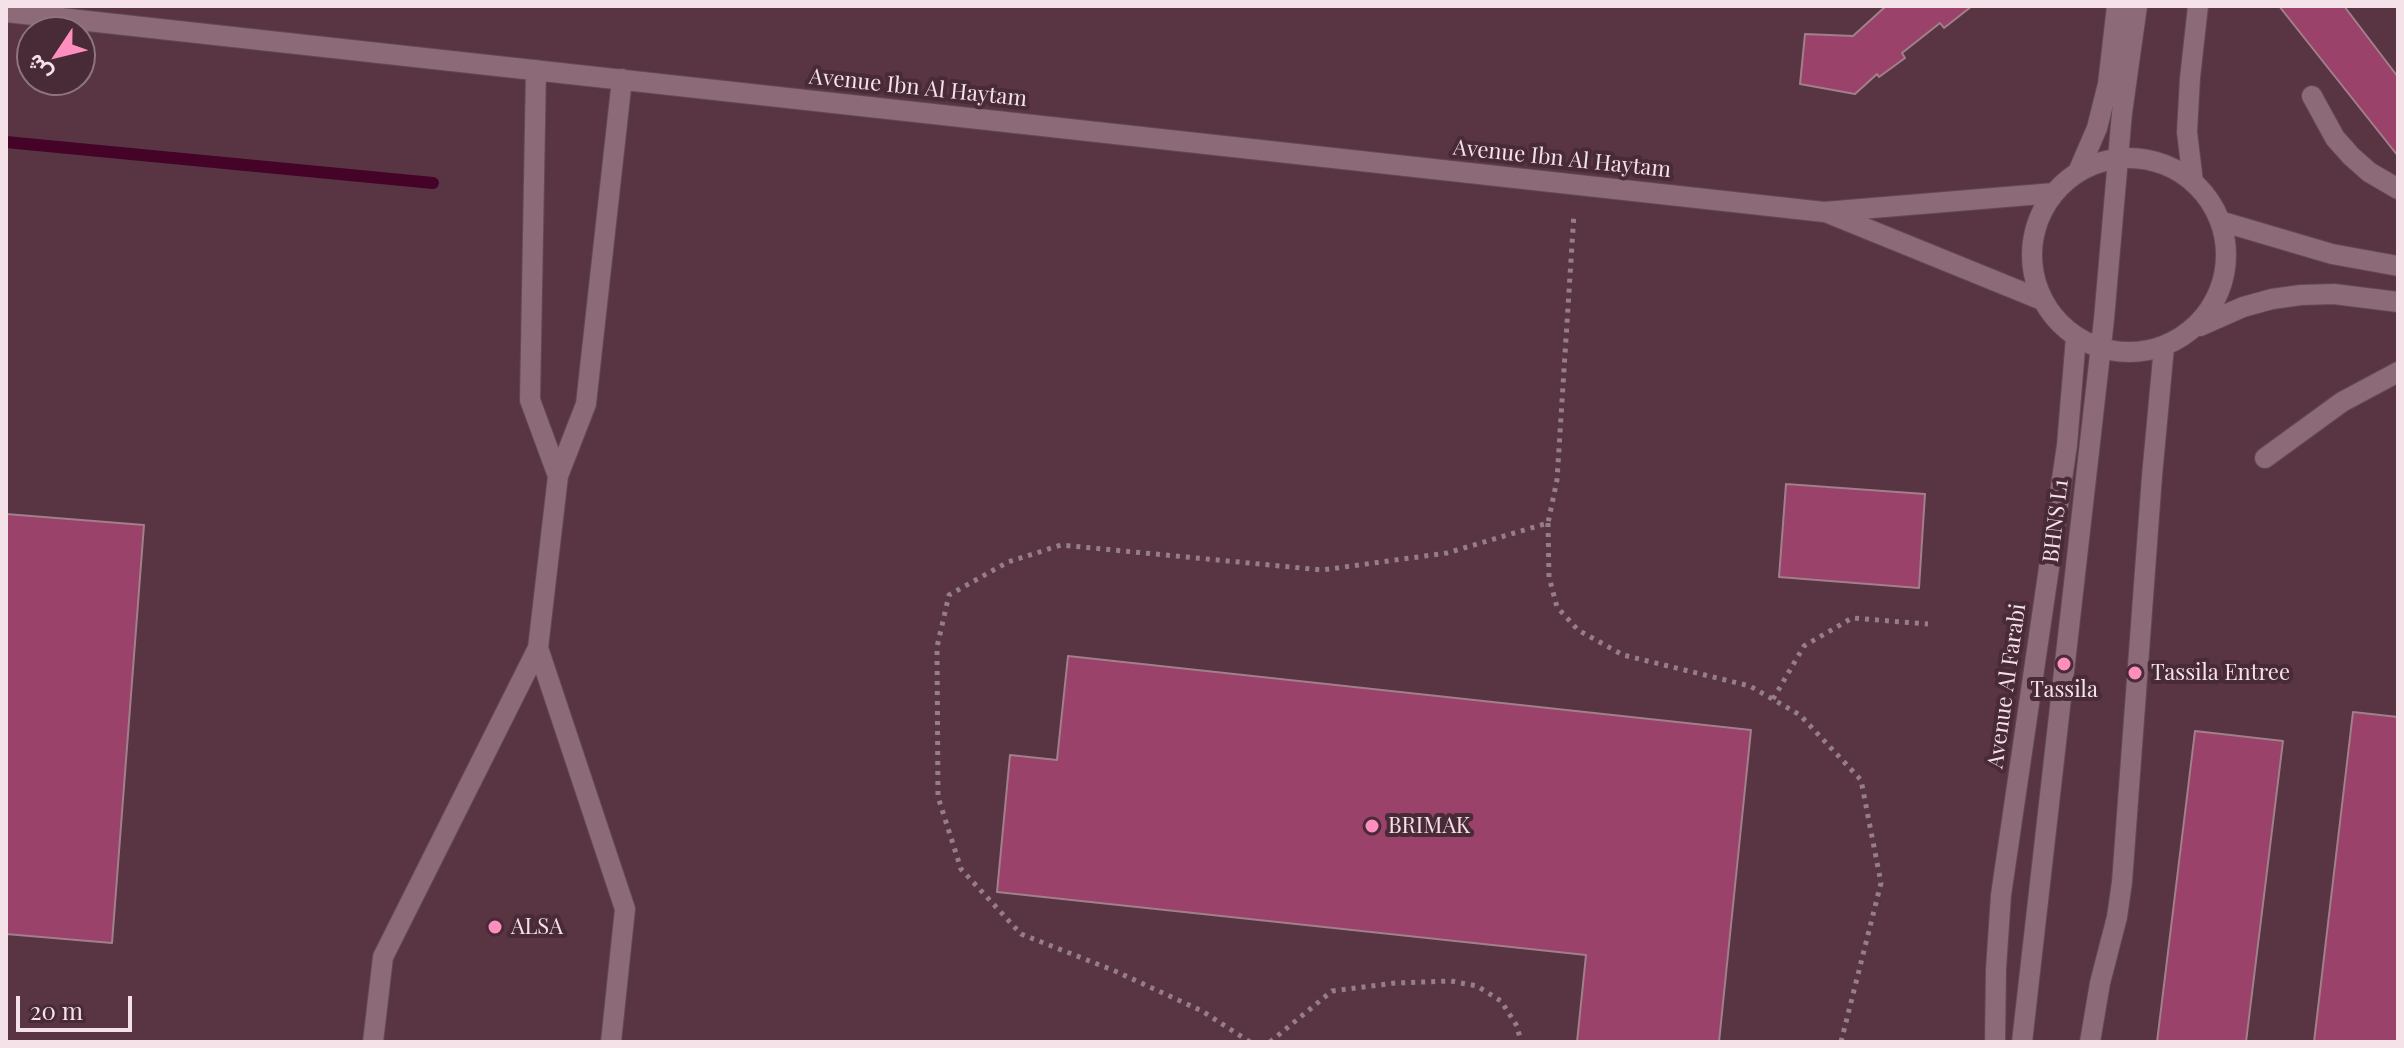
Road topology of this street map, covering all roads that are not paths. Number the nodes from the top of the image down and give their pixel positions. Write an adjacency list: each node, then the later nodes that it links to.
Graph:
1 (2117, 6): 10 (street)
2 (2137, 6): 9 (street, BHNS L1)
3 (2145, 6): 9 (street, BHNS L1)
4 (2198, 6): 11 (street)
5 (6, 12): 6 (street, Avenue Ibn Al Haytam)
6 (536, 70): 7 (street, Avenue Ibn Al Haytam); 25 (street)
7 (622, 79): 14 (street, Avenue Ibn Al Haytam); 25 (street)
8 (2312, 96): 12 (street)
9 (2122, 158): 10 (street); 11 (street); 22 (street, BHNS L1)
10 (2078, 172): 13 (street)
11 (2193, 182): 15 (street)
12 (2398, 189)
13 (2054, 193): 14 (street, Avenue Ibn Al Haytam); 17 (street)
14 (1824, 212): 17 (street, Avenue Ibn Al Haytam)
15 (2220, 221): 16 (street); 19 (street)
16 (2398, 266)
17 (2042, 300): 20 (street)
18 (2398, 302): 19 (street)
19 (2190, 332): 21 (street)
20 (2076, 337): 22 (street); 29 (street, Avenue Al Farabi)
21 (2164, 347): 22 (street); 32 (street)
22 (2105, 350): 30 (street, BHNS L1); 31 (street, BHNS L1)
23 (2398, 372): 24 (street)
24 (2265, 458)
25 (558, 476): 26 (street)
26 (538, 648): 27 (street); 28 (street)
27 (373, 1042)
28 (611, 1042)
29 (1995, 1042)
30 (2022, 1042)
31 (2033, 1042)
32 (2090, 1042)

